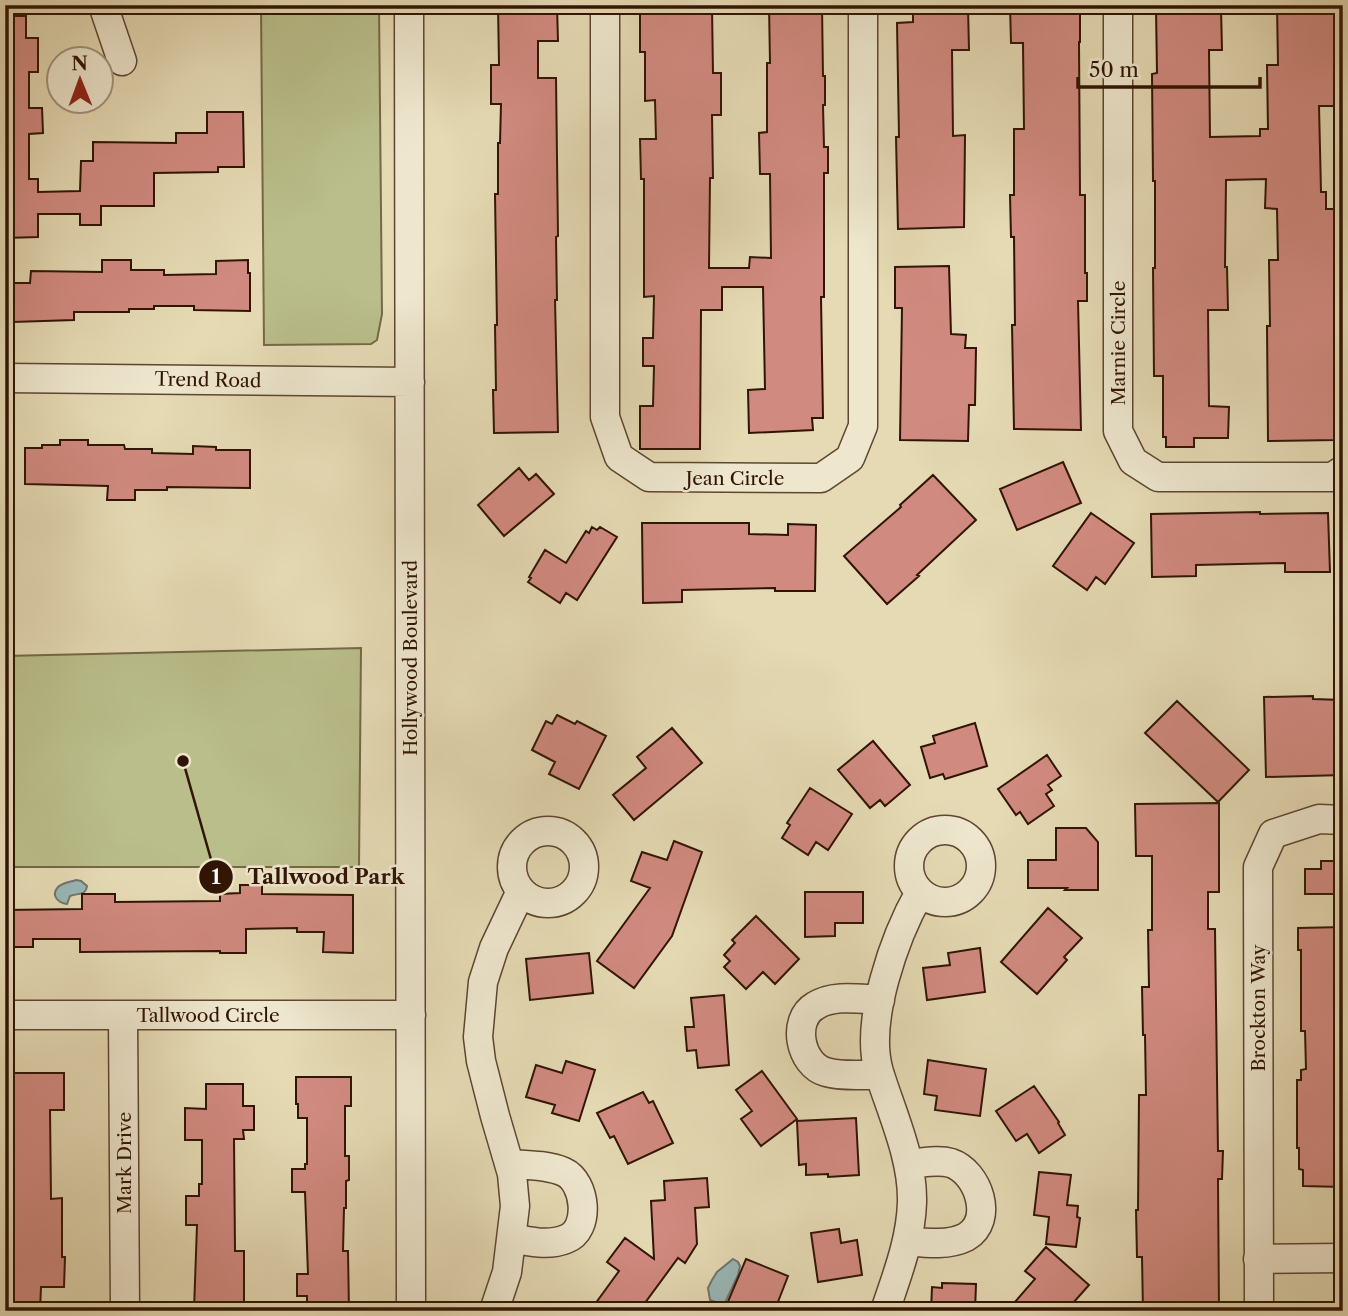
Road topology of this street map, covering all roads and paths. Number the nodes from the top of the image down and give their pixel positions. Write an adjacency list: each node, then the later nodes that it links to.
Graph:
1 (103, 5): 6 (street)
2 (409, 5): 8 (street, Hollywood Boulevard)
3 (605, 5): 4 (street, Jean Circle)
4 (863, 5)
5 (1118, 5): 9 (street, Marnie Circle)
6 (122, 61)
7 (5, 378): 8 (street, Trend Road)
8 (410, 382): 16 (street, Hollywood Boulevard)
9 (1343, 470)
10 (1343, 820): 23 (street, Brockton Way)
11 (521, 891): 18 (street)
12 (920, 892): 13 (street)
13 (880, 1000): 17 (street); 17 (street)
14 (5, 1015): 15 (street, Tallwood Circle)
15 (123, 1015): 16 (street, Tallwood Circle); 24 (street, Mark Drive)
16 (411, 1015): 25 (street, Hollywood Boulevard)
17 (880, 1075): 19 (street)
18 (510, 1164): 20 (street); 20 (street)
19 (908, 1164): 21 (street); 21 (street)
20 (512, 1238): 26 (street)
21 (907, 1241): 27 (street)
22 (1343, 1258): 23 (street)
23 (1258, 1259): 28 (street)
24 (125, 1311)
25 (411, 1311)
26 (494, 1311)
27 (885, 1311)
28 (1259, 1311)

